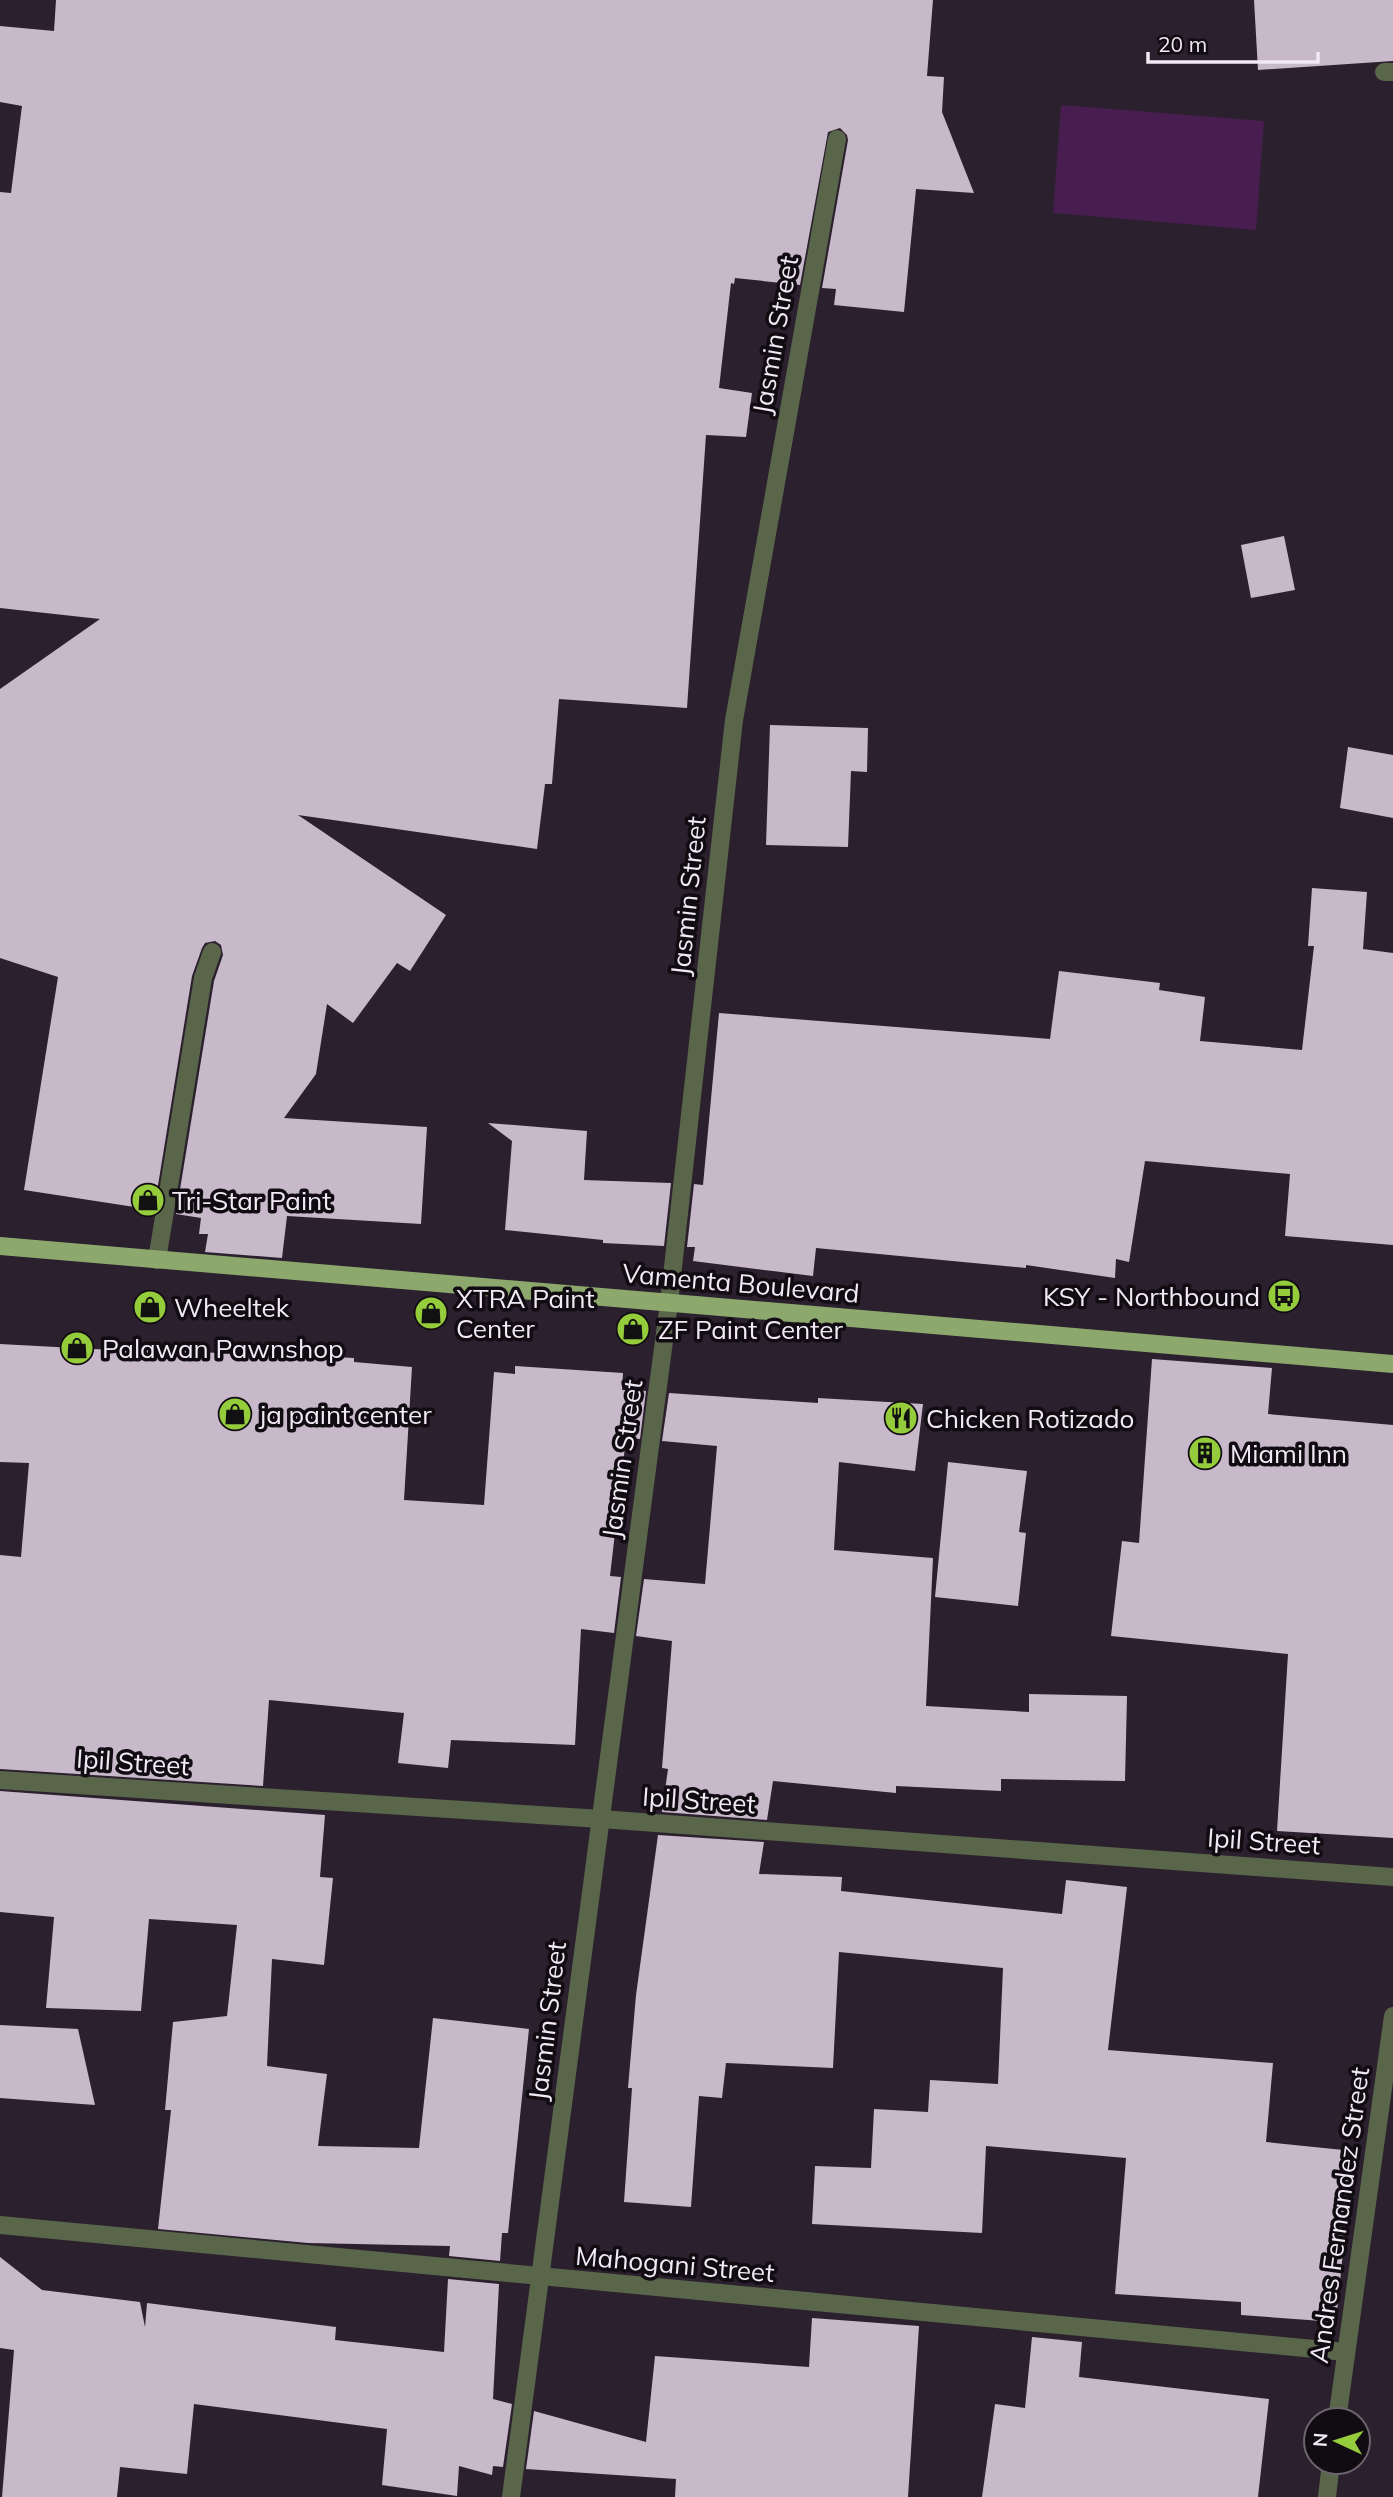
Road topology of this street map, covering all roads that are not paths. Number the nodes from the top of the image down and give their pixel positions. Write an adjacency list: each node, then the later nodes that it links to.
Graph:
1 (836, 139): 5 (street, Jasmin Street)
2 (212, 953): 4 (street)
3 (0, 1246): 4 (main road, Vamenta Boulevard)
4 (157, 1260): 5 (main road, Vamenta Boulevard)
5 (669, 1303): 6 (main road, Vamenta Boulevard); 8 (street, Jasmin Street)
6 (1393, 1364)
7 (0, 1780): 8 (street, Ipil Street)
8 (601, 1819): 9 (street, Ipil Street); 12 (street, Jasmin Street)
9 (1393, 1877)
10 (1393, 2017): 13 (street, Andres Fernandez Street)
11 (0, 2225): 12 (street, Mahogani Street)
12 (540, 2278): 13 (street, Mahogani Street); 16 (street, Jasmin Street)
13 (1346, 2352): 14 (street, Andres Fernandez Street)
14 (1339, 2406)
15 (1329, 2476): 17 (street)
16 (511, 2497)
17 (1327, 2497)

